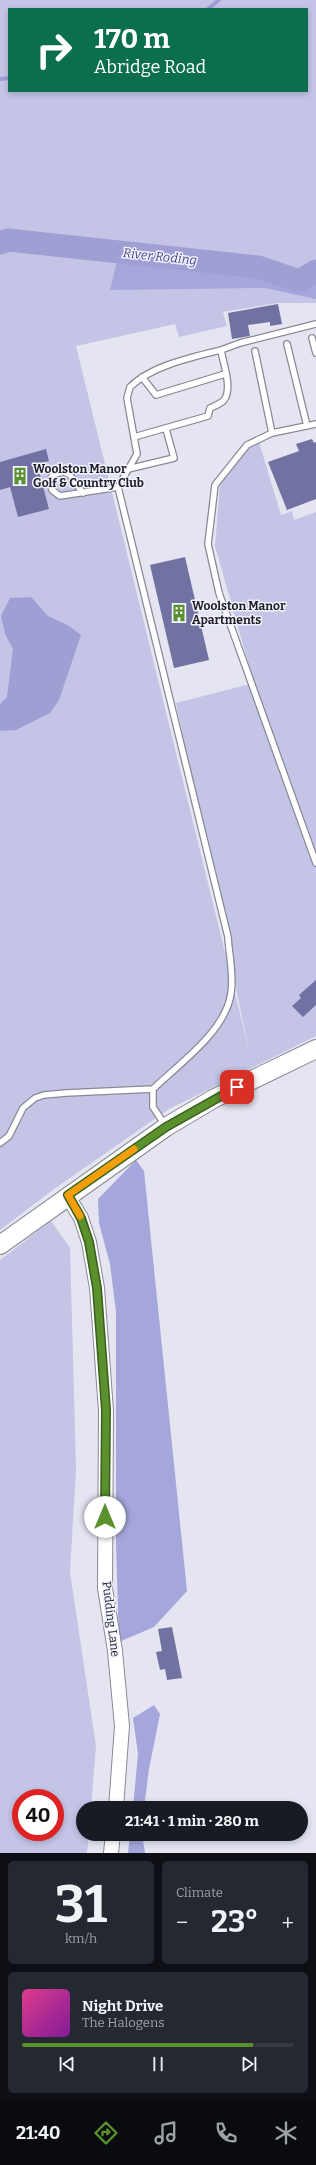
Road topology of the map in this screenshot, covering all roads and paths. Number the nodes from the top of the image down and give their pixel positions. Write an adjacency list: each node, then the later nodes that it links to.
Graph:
1 (316, 324): 4 (lane)
2 (312, 338): 6 (lane)
3 (287, 344): 10 (lane)
4 (221, 350): 7 (lane); 8 (lane)
5 (254, 352): 12 (lane)
6 (316, 353)
7 (225, 374): 8 (lane); 11 (lane)
8 (142, 377): 13 (lane)
9 (316, 424): 10 (lane)
10 (307, 426): 12 (lane)
11 (166, 428): 13 (lane); 14 (lane)
12 (272, 433): 17 (lane)
13 (134, 437): 14 (lane)
14 (128, 469): 15 (lane)
15 (118, 487): 16 (lane); 19 (lane)
16 (83, 493): 16 (lane)
17 (316, 864)
18 (316, 1049): 20 (main road)
19 (153, 1089): 20 (lane); 21 (lane)
20 (166, 1127): 22 (main road)
21 (0, 1143)
22 (68, 1195): 23 (main road); 24 (street, Pudding Lane)
23 (0, 1245)
24 (117, 1801)
25 (112, 1841): 26 (street)
26 (111, 1853)

